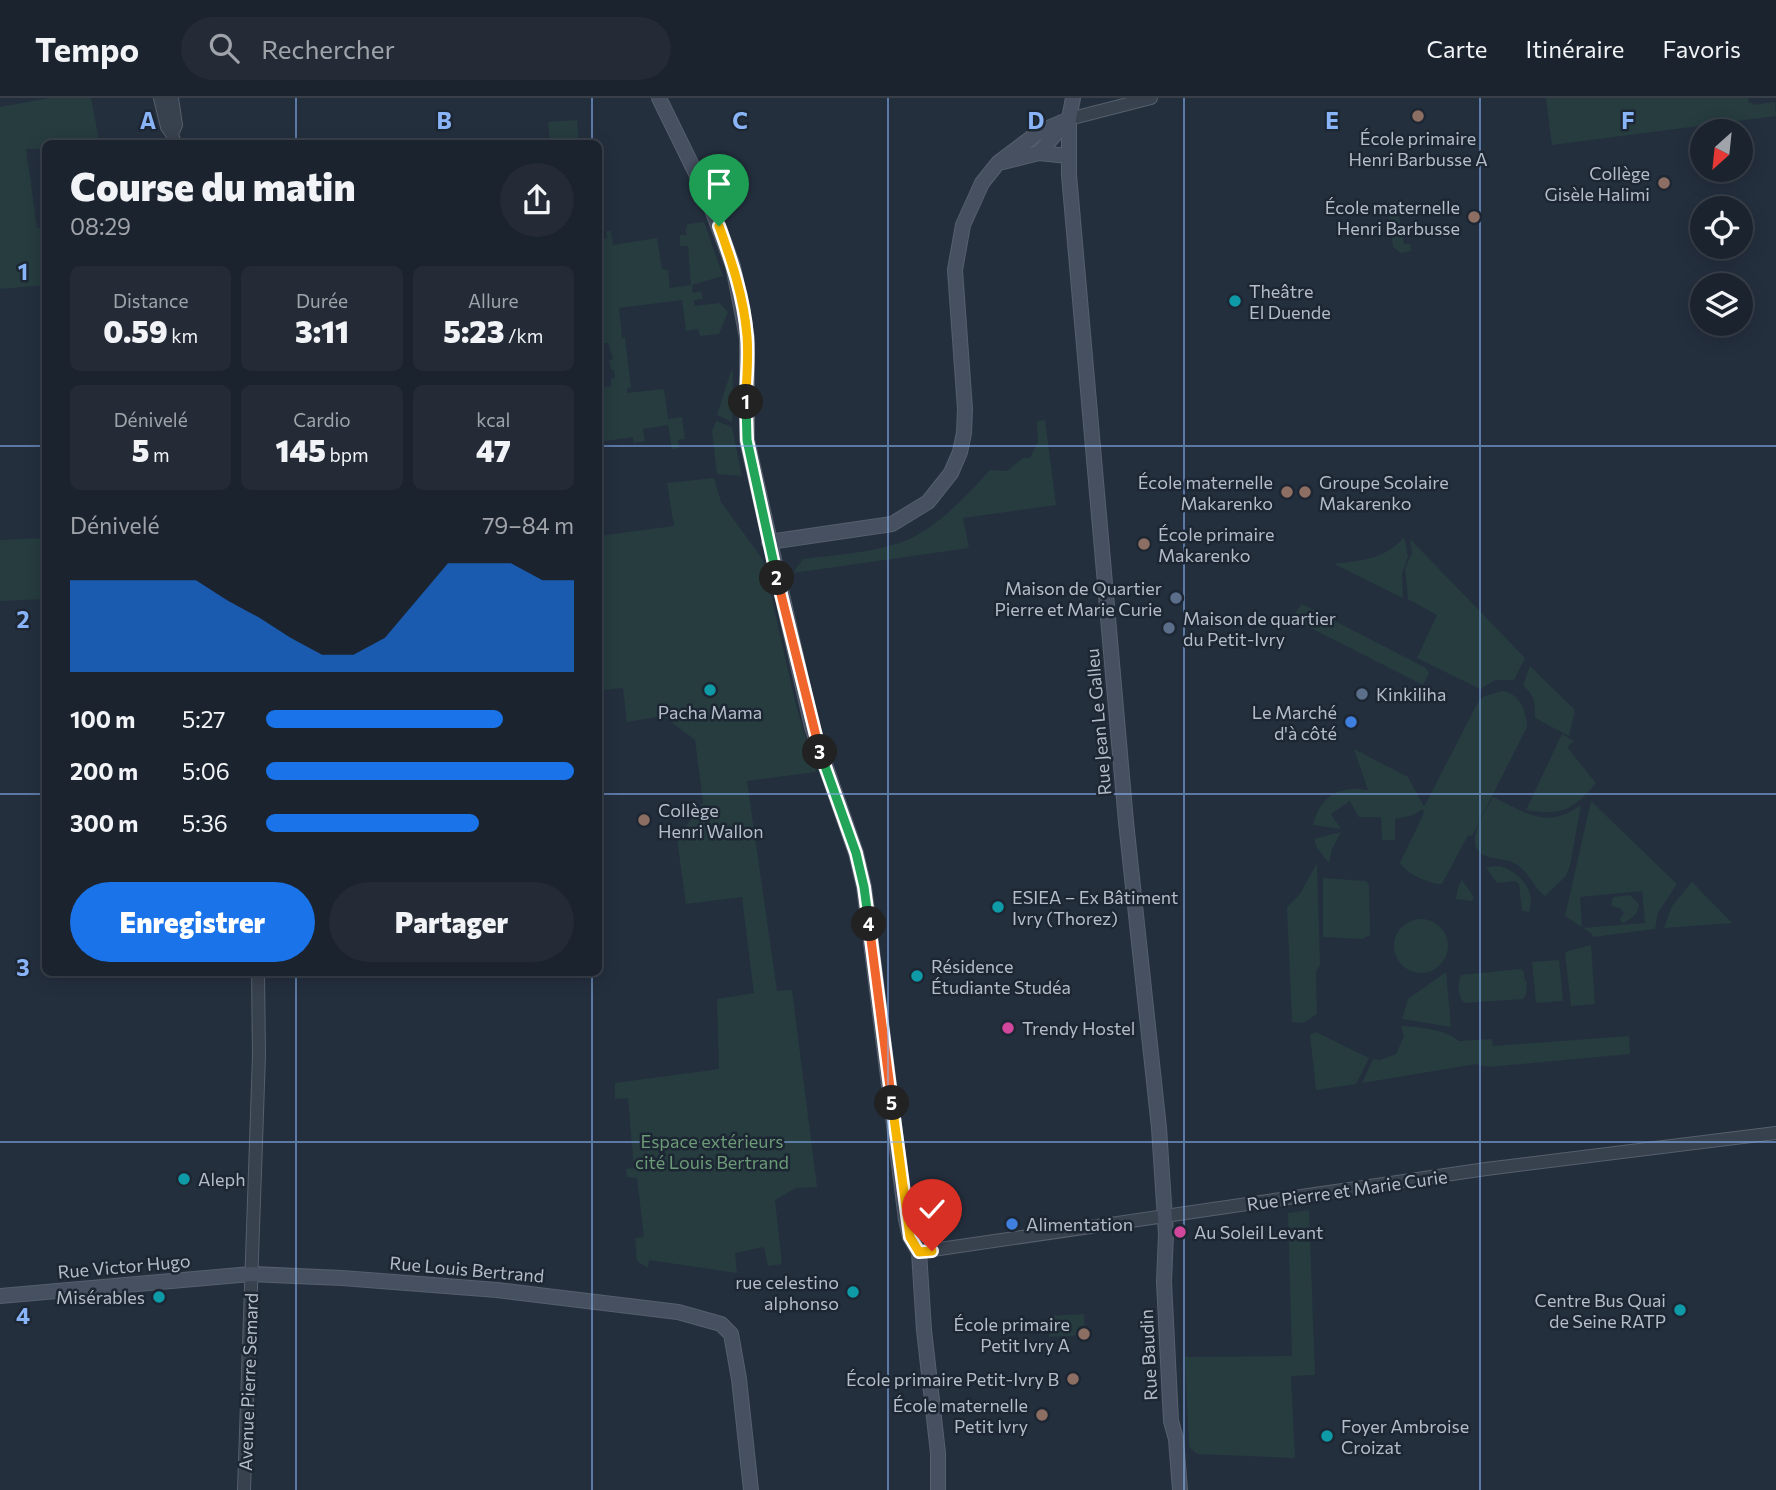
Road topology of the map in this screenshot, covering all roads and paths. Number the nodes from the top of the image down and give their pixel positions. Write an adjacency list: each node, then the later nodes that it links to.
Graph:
1 (160, 98): 7 (street)
2 (172, 98): 7 (street)
3 (659, 98): 11 (main road)
4 (1073, 98): 6 (main road, Rue Jean Le Galleu)
5 (1151, 98): 6 (street)
6 (1069, 119): 8 (main road); 9 (main road, Rue Jean Le Galleu); 10 (main road)
7 (173, 139)
8 (1040, 153): 9 (main road); 10 (main road)
9 (1068, 156): 14 (main road, Rue Jean Le Galleu)
10 (998, 163): 11 (main road)
11 (769, 542): 15 (main road)
12 (258, 976): 16 (street, Avenue Pierre Semard)
13 (1776, 1133): 14 (street, Rue Pierre et Marie Curie)
14 (1164, 1217): 15 (street, Rue Pierre et Marie Curie); 21 (main road, Rue Baudin)
15 (919, 1252): 20 (main road)
16 (251, 1274): 17 (main road, Rue Victor Hugo); 18 (street, Avenue Pierre Semard); 19 (main road, Rue Louis Bertrand)
17 (0, 1296)
18 (244, 1490)
19 (751, 1490)
20 (938, 1490)
21 (1180, 1490)

